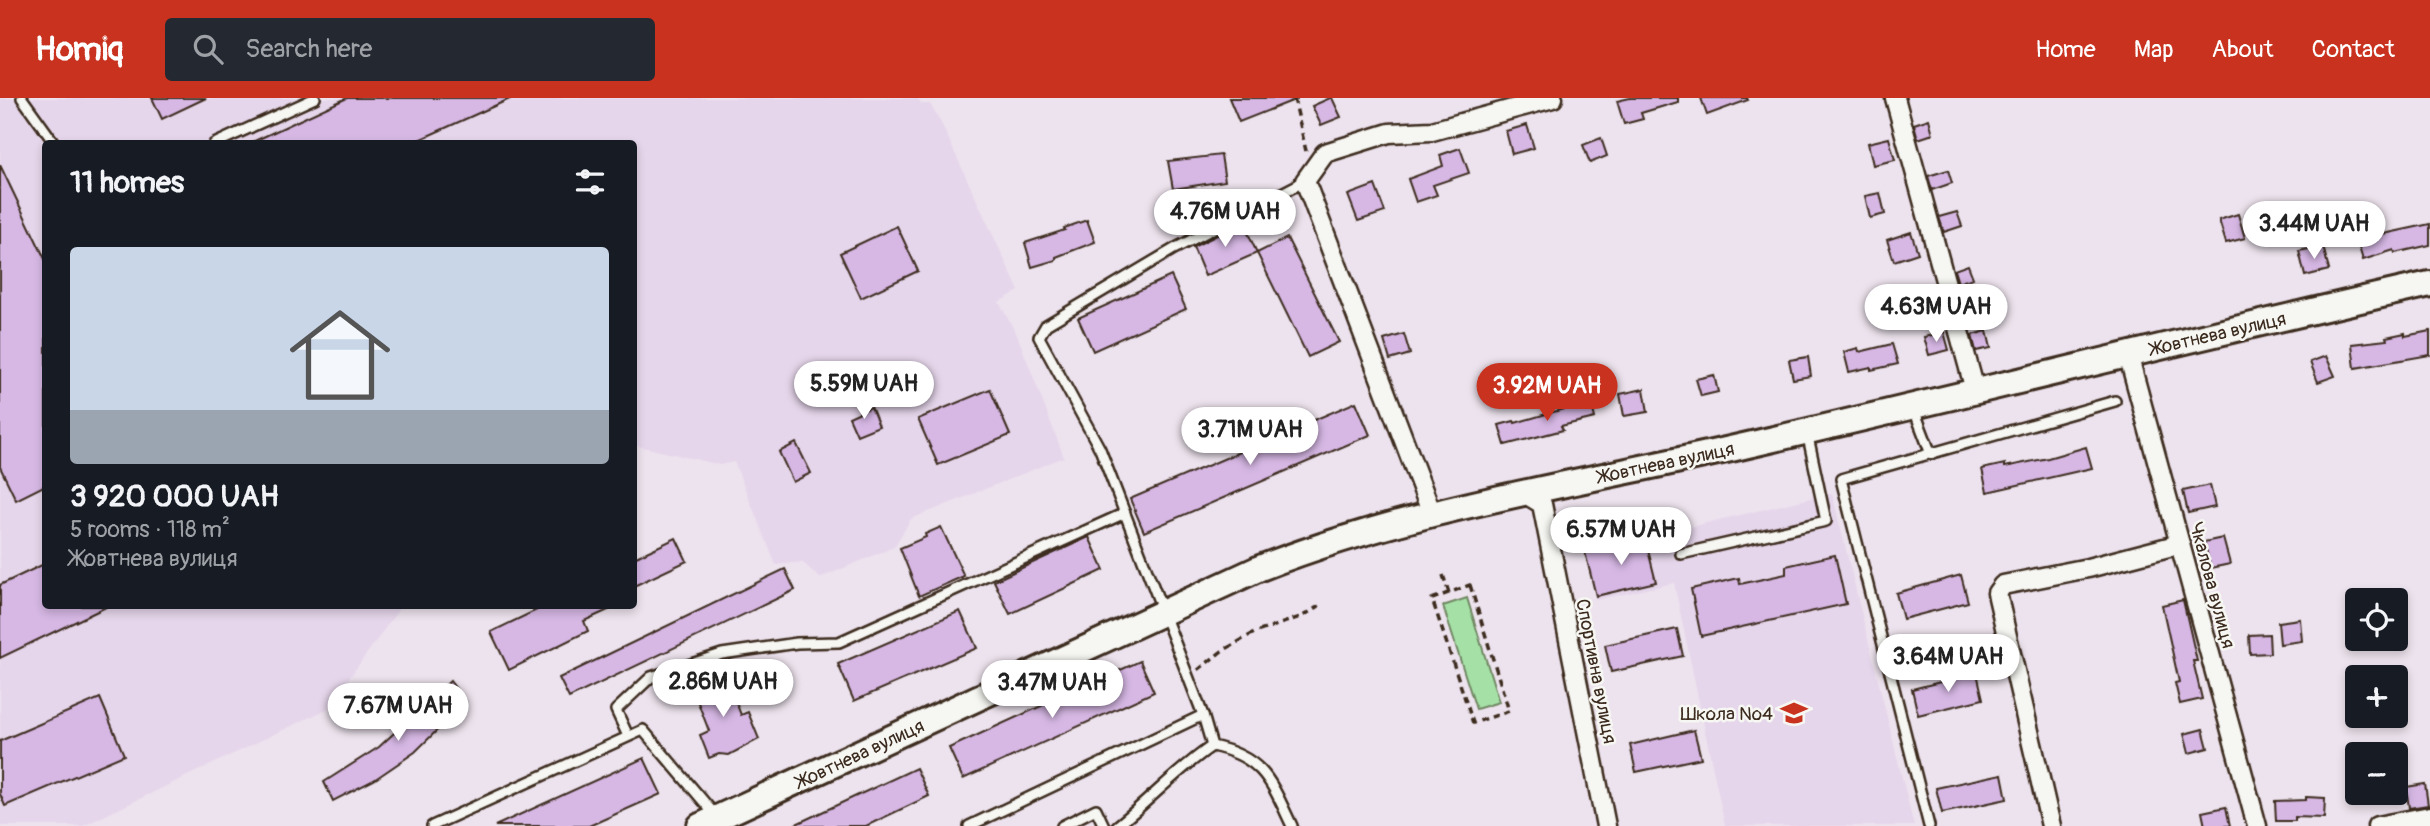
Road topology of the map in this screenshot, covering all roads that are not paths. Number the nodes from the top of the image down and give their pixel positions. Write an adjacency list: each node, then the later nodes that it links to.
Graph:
1 (22, 98): 5 (lane)
2 (314, 98): 6 (lane)
3 (1553, 98): 7 (street)
4 (1895, 98): 10 (street)
5 (52, 140)
6 (223, 140)
7 (1308, 177): 16 (lane); 17 (street)
8 (2430, 284): 9 (main road, Жовтнева вулиця)
9 (2128, 354): 10 (main road, Жовтнева вулиця); 18 (street, Чкалова вулиця)
10 (1975, 390): 12 (main road, Жовтнева вулиця)
11 (2115, 401): 14 (lane)
12 (1912, 406): 13 (main road, Жовтнева вулиця); 14 (lane)
13 (1806, 431): 15 (main road, Жовтнева вулиця); 19 (lane)
14 (1931, 454): 33 (lane)
15 (1524, 493): 17 (main road, Жовтнева вулиця); 32 (street, Спортивна вулиця)
16 (1125, 513): 20 (lane); 22 (lane)
17 (1432, 514): 20 (main road, Жовтнева вулиця)
18 (2180, 544): 34 (street); 35 (street, Чкалова вулиця)
19 (1681, 554)
20 (1164, 613): 21 (lane); 25 (main road, Жовтнева вулиця)
21 (1203, 715): 23 (lane); 27 (lane)
22 (628, 736): 25 (lane); 26 (lane)
23 (1212, 746): 30 (lane); 31 (lane)
24 (2430, 816): 36 (street)
25 (713, 823)
26 (432, 826)
27 (969, 826)
28 (1062, 826): 29 (lane)
29 (1104, 826)
30 (1117, 826)
31 (1292, 826)
32 (1606, 826)
33 (1929, 826)
34 (2051, 826)
35 (2257, 826)
36 (2377, 826)

